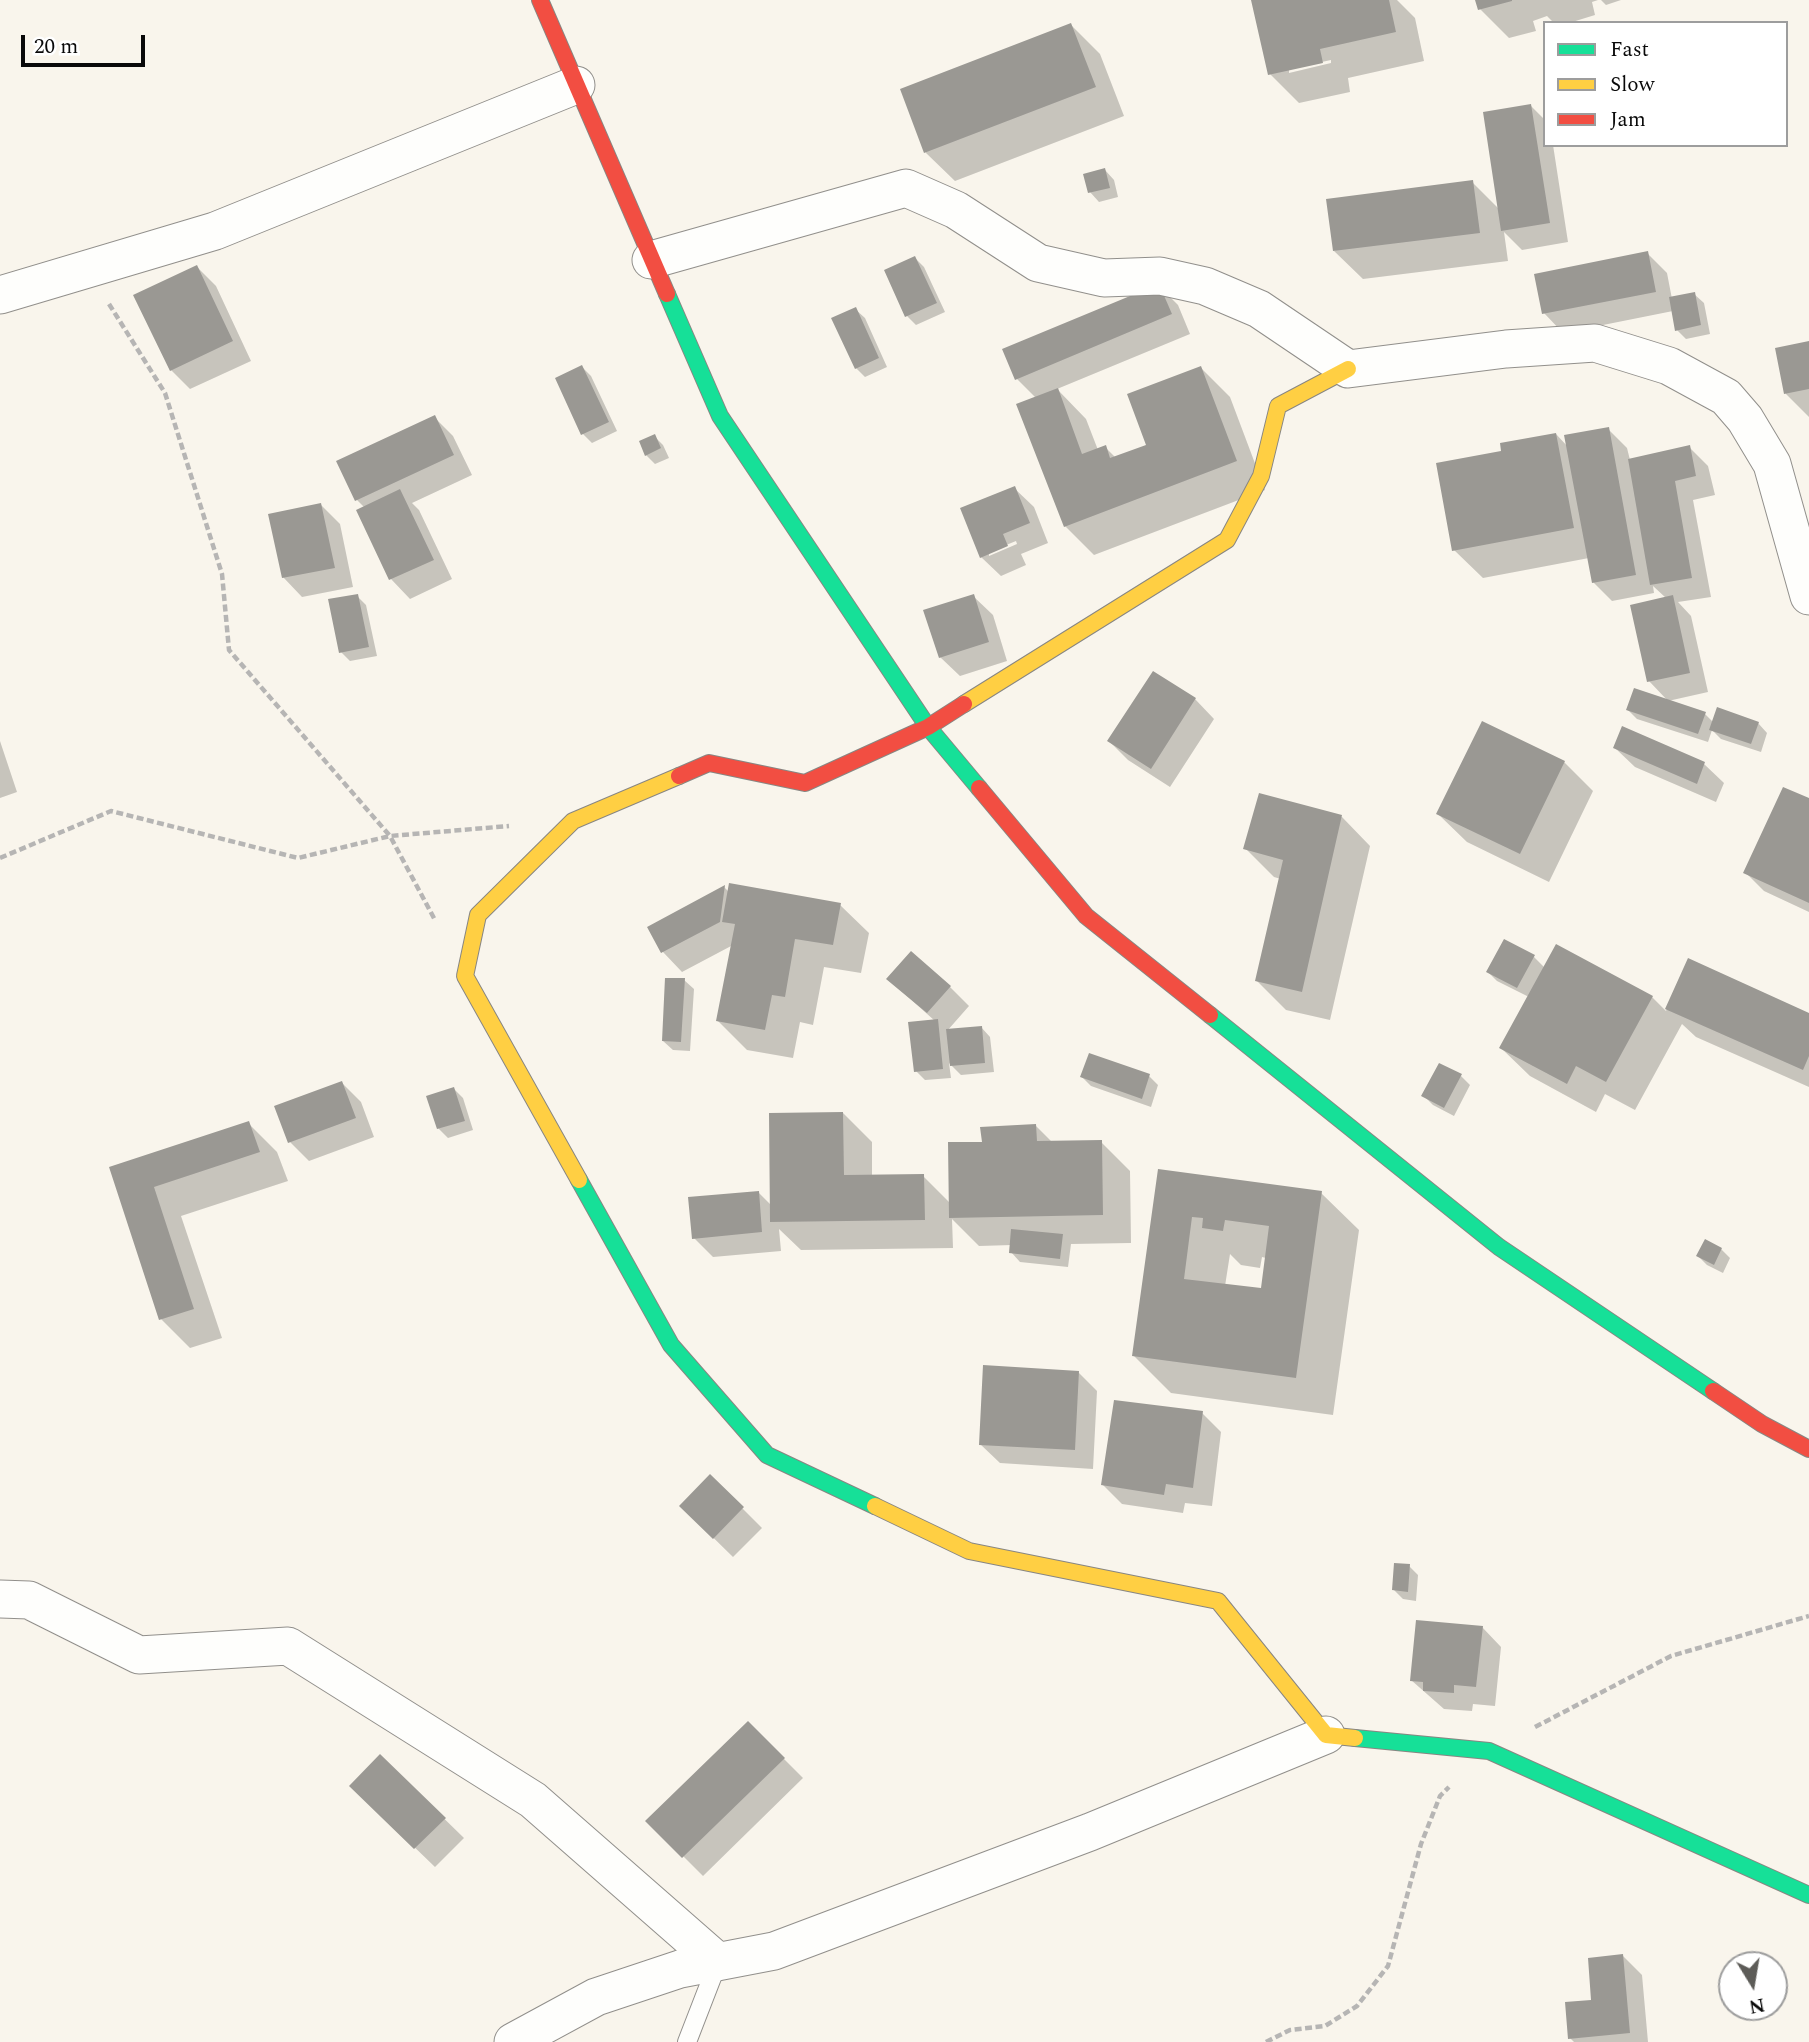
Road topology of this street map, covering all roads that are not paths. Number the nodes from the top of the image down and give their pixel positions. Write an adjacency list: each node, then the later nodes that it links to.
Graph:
1 (540, 0): 2 (street)
2 (576, 85): 3 (street); 4 (street)
3 (651, 260): 5 (street); 7 (street)
4 (0, 295)
5 (1348, 369): 6 (street); 7 (street)
6 (1809, 596)
7 (928, 727): 8 (street); 10 (street)
8 (1809, 1449)
9 (0, 1599): 12 (street)
10 (1326, 1735): 11 (street); 12 (street)
11 (1809, 1895)
12 (718, 1962): 13 (street); 14 (lane)
13 (513, 2042)
14 (687, 2042)

